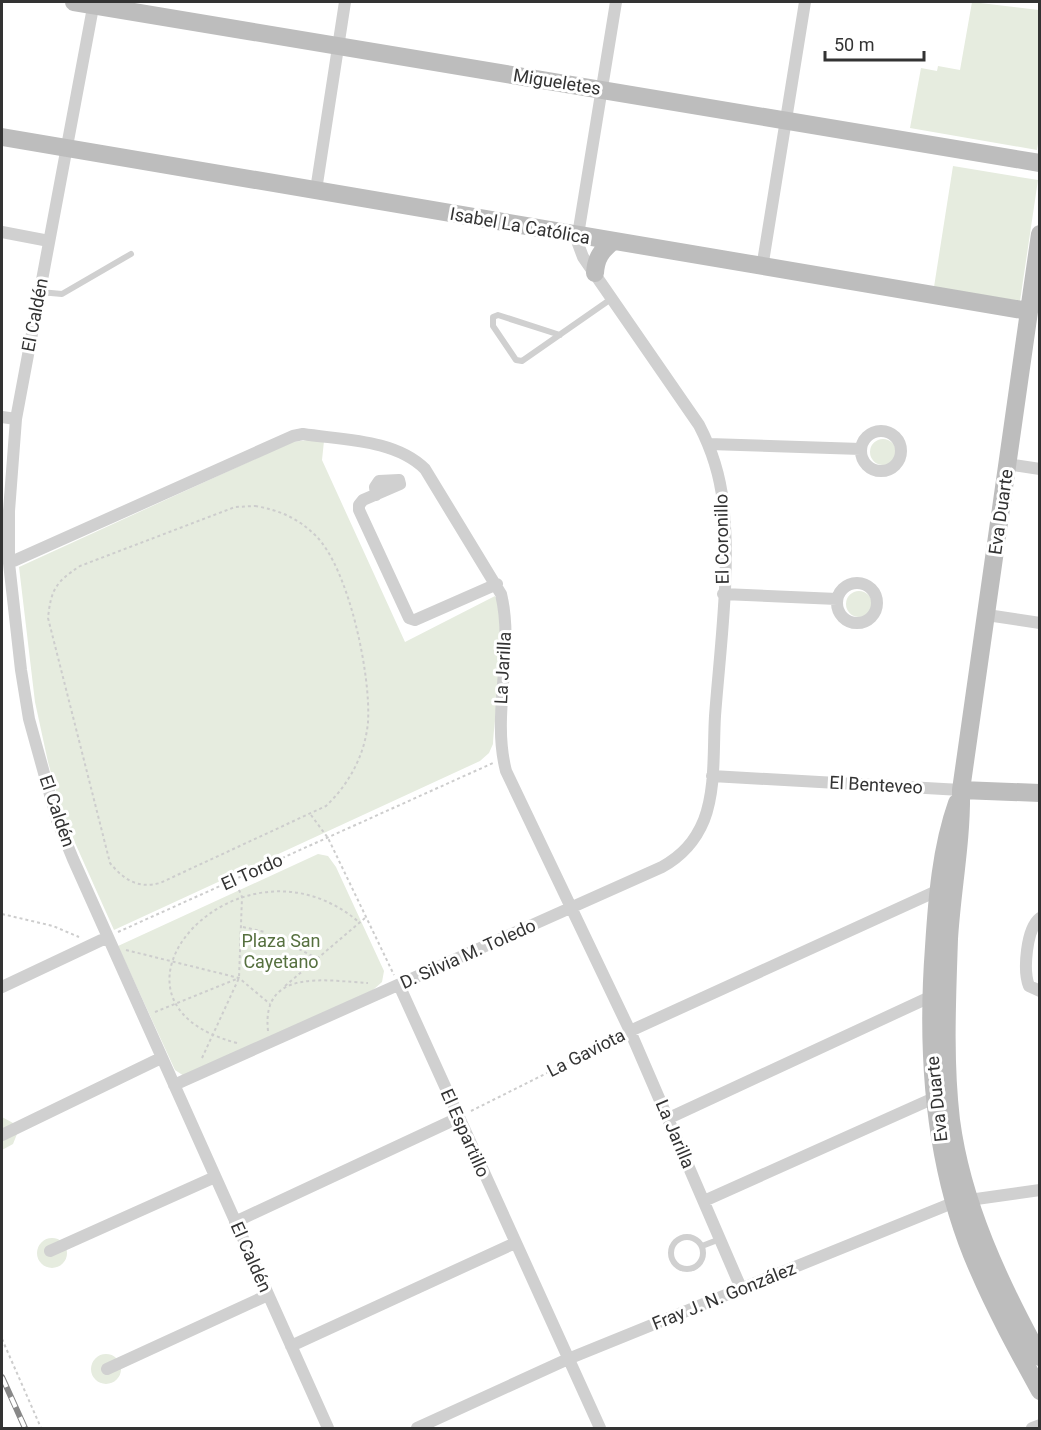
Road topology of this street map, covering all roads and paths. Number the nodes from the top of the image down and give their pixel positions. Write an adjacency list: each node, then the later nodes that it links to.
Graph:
1 (74, 2): 5 (street, Migueletes)
2 (345, 2): 6 (street)
3 (616, 2): 7 (street)
4 (806, 2): 8 (street)
5 (93, 3): 6 (street, Migueletes); 10 (street, El Caldén)
6 (338, 46): 7 (street, Migueletes); 12 (street)
7 (602, 90): 8 (street, Migueletes); 15 (street)
8 (787, 120): 11 (street, Migueletes); 19 (street)
9 (2, 137): 10 (street, Isabel La Católica)
10 (65, 147): 12 (street, Isabel La Católica); 16 (street, El Caldén)
11 (1040, 163)
12 (316, 190): 15 (street, Isabel La Católica)
13 (2, 232): 16 (street)
14 (1040, 234): 23 (street, Eva Duarte)
15 (577, 235): 17 (street, Isabel La Católica); 20 (street, El Coronillo)
16 (49, 241): 21 (street, El Caldén)
17 (613, 241): 19 (street, Isabel La Católica); 20 (street)
18 (131, 254): 21 (lane)
19 (762, 268): 23 (street, Isabel La Católica)
20 (595, 273): 22 (street, El Coronillo)
21 (39, 292): 26 (street, El Caldén)
22 (612, 298): 24 (lane); 27 (street, El Coronillo)
23 (1034, 312): 29 (street, Eva Duarte)
24 (560, 334): 24 (lane)
25 (2, 417): 26 (street)
26 (16, 419): 32 (street, El Caldén)
27 (709, 444): 28 (street); 34 (street, El Coronillo)
28 (861, 449)
29 (1007, 464): 30 (street); 37 (street, Eva Duarte)
30 (1040, 469)
31 (376, 495): 33 (street)
32 (9, 563): 33 (street, La Jarilla); 38 (street, El Caldén)
33 (497, 584): 40 (street, La Jarilla)
34 (723, 594): 35 (street); 41 (street, El Coronillo)
35 (837, 600)
36 (2, 613): 38 (street)
37 (987, 615): 39 (street); 42 (street, Eva Duarte)
38 (15, 616): 56 (street, El Caldén)
39 (1040, 623)
40 (503, 759): 45 (path, El Tordo); 49 (street, La Jarilla)
41 (712, 776): 42 (street, El Benteveo); 49 (street, D. Silvia M. Toledo)
42 (961, 790): 43 (street, El Benteveo); 47 (street, Eva Duarte); 82 (street, Eva Duarte)
43 (1040, 793)
44 (311, 815): 44 (path); 45 (path)
45 (328, 837): 46 (path, El Tordo); 51 (path)
46 (235, 880): 48 (path); 56 (path, El Tordo)
47 (939, 890): 66 (street, Eva Duarte); 70 (street, La Gaviota)
48 (242, 897): 53 (path); 54 (path); 60 (path)
49 (572, 907): 62 (street, D. Silvia M. Toledo); 70 (street, La Jarilla)
50 (2, 914): 57 (path)
51 (366, 917): 53 (path); 62 (path)
52 (1040, 918): 65 (street)
53 (360, 923): 59 (path)
54 (243, 927): 55 (path); 61 (path)
55 (265, 932)
56 (110, 941): 57 (street); 60 (path); 69 (street, El Caldén)
57 (92, 945): 63 (street)
58 (299, 949): 59 (path)
59 (318, 959): 64 (path)
60 (172, 961): 61 (path); 67 (path)
61 (239, 978): 67 (path); 68 (path); 71 (path)
62 (399, 985): 64 (path); 72 (street, D. Silvia M. Toledo); 77 (street, El Espartillo)
63 (2, 987)
64 (280, 990): 68 (path)
65 (1040, 991)
66 (930, 998): 76 (street, Eva Duarte); 78 (street)
67 (174, 1004): 69 (path); 71 (path)
68 (270, 1004): 72 (path)
69 (142, 1017): 73 (street, El Caldén)
70 (630, 1031): 77 (path, La Gaviota); 78 (street, La Jarilla)
71 (212, 1035): 72 (path); 74 (path)
72 (266, 1044): 74 (street, D. Silvia M. Toledo)
73 (161, 1058): 75 (street, El Caldén); 79 (street)
74 (193, 1077): 75 (street, D. Silvia M. Toledo)
75 (174, 1085): 80 (street, El Caldén)
76 (934, 1098): 82 (street, Eva Duarte); 83 (street)
77 (458, 1118): 84 (street); 86 (street, El Espartillo)
78 (669, 1118): 83 (street, La Jarilla)
79 (2, 1135)
80 (215, 1177): 84 (street, El Caldén); 88 (street)
81 (1040, 1190): 82 (street, Fray J. N. González)
82 (963, 1200): 89 (street, Fray J. N. González); 93 (street, Eva Duarte); 96 (street, Eva Duarte)
83 (704, 1201): 85 (street, La Jarilla)
84 (235, 1222): 90 (street, El Caldén)
85 (720, 1239): 87 (lane); 89 (street, La Jarilla)
86 (514, 1243): 92 (street); 94 (street, El Espartillo)
87 (702, 1246): 87 (lane)
88 (50, 1251)
89 (741, 1288): 94 (street, Fray J. N. González)
90 (268, 1294): 92 (street, El Caldén); 95 (street)
91 (2, 1339): 98 (path)
92 (291, 1346): 99 (street, El Caldén)
93 (1040, 1357)
94 (568, 1359): 100 (street, Fray J. N. González); 101 (street, El Espartillo)
95 (107, 1369)
96 (1040, 1392)
97 (1040, 1425): 102 (street)
98 (41, 1428)
99 (328, 1428)
100 (417, 1428)
101 (600, 1428)
102 (1032, 1428)

